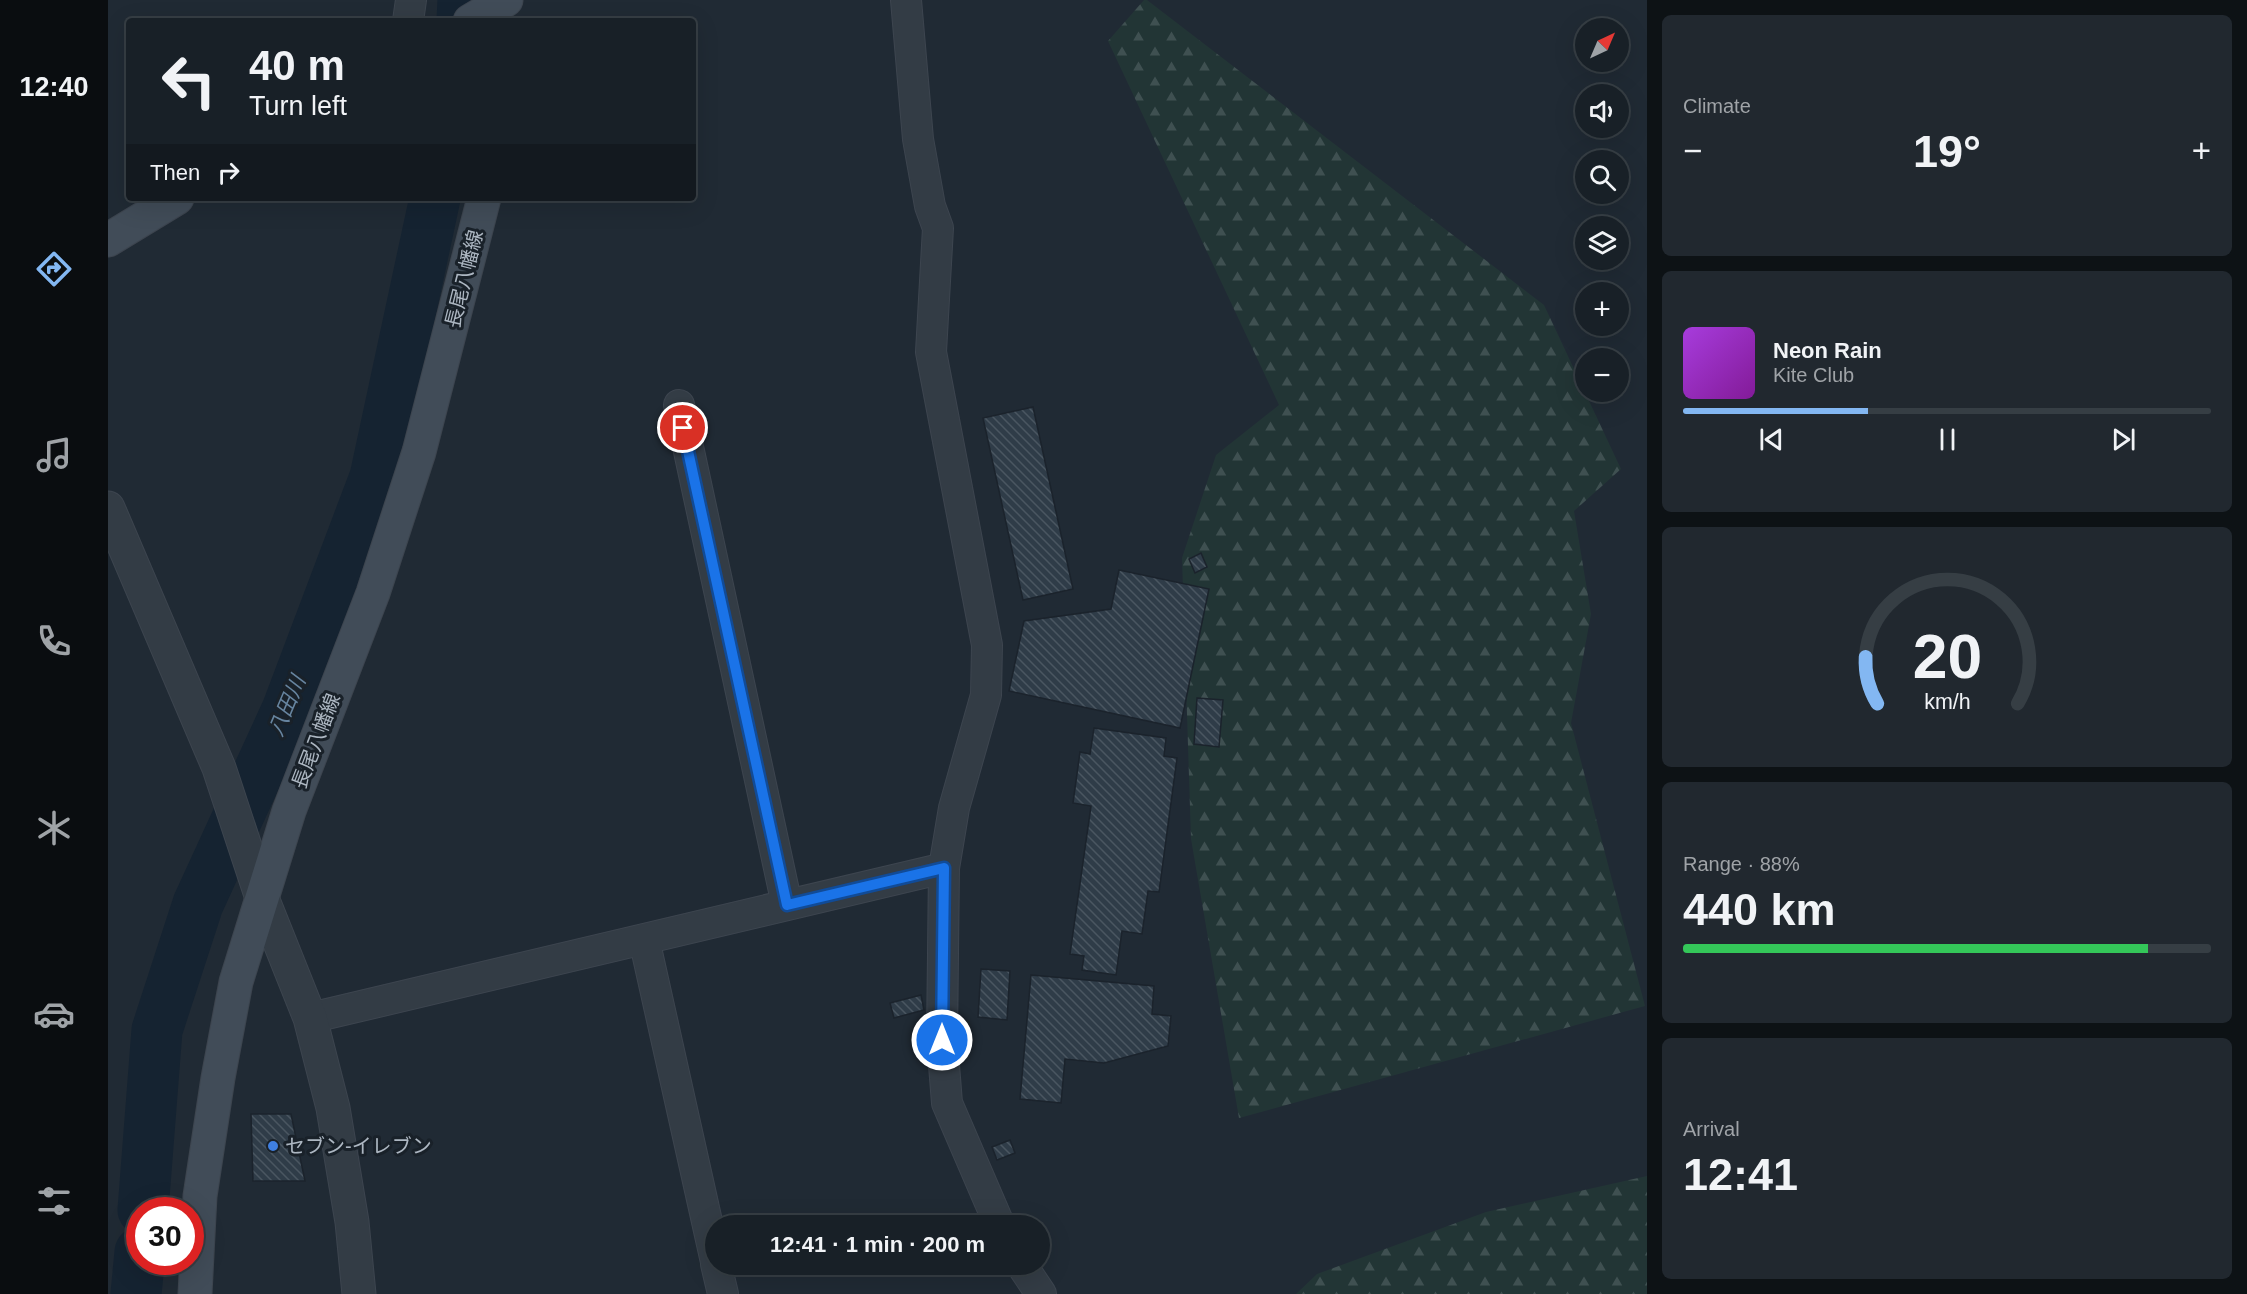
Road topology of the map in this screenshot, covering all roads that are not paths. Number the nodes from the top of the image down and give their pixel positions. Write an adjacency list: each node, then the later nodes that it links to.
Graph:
1 (411, 0): 5 (street)
2 (505, 0): 6 (main road)
3 (524, 0): 7 (main road)
4 (906, 0): 13 (street)
5 (408, 18)
6 (475, 18)
7 (521, 18)
8 (172, 201): 10 (main road)
9 (483, 201): 14 (main road, 長尾八幡線)
10 (108, 240)
11 (678, 405): 15 (street)
12 (108, 508): 14 (street)
13 (944, 868): 15 (street); 19 (street)
14 (262, 898): 17 (street); 22 (main road, 長尾八幡線)
15 (787, 905): 16 (street)
16 (644, 939): 17 (street); 18 (street)
17 (310, 1018): 23 (street)
18 (705, 1215)
19 (995, 1215)
20 (719, 1275): 24 (street)
21 (1028, 1275): 25 (street)
22 (195, 1294)
23 (358, 1294)
24 (723, 1294)
25 (1041, 1294)

